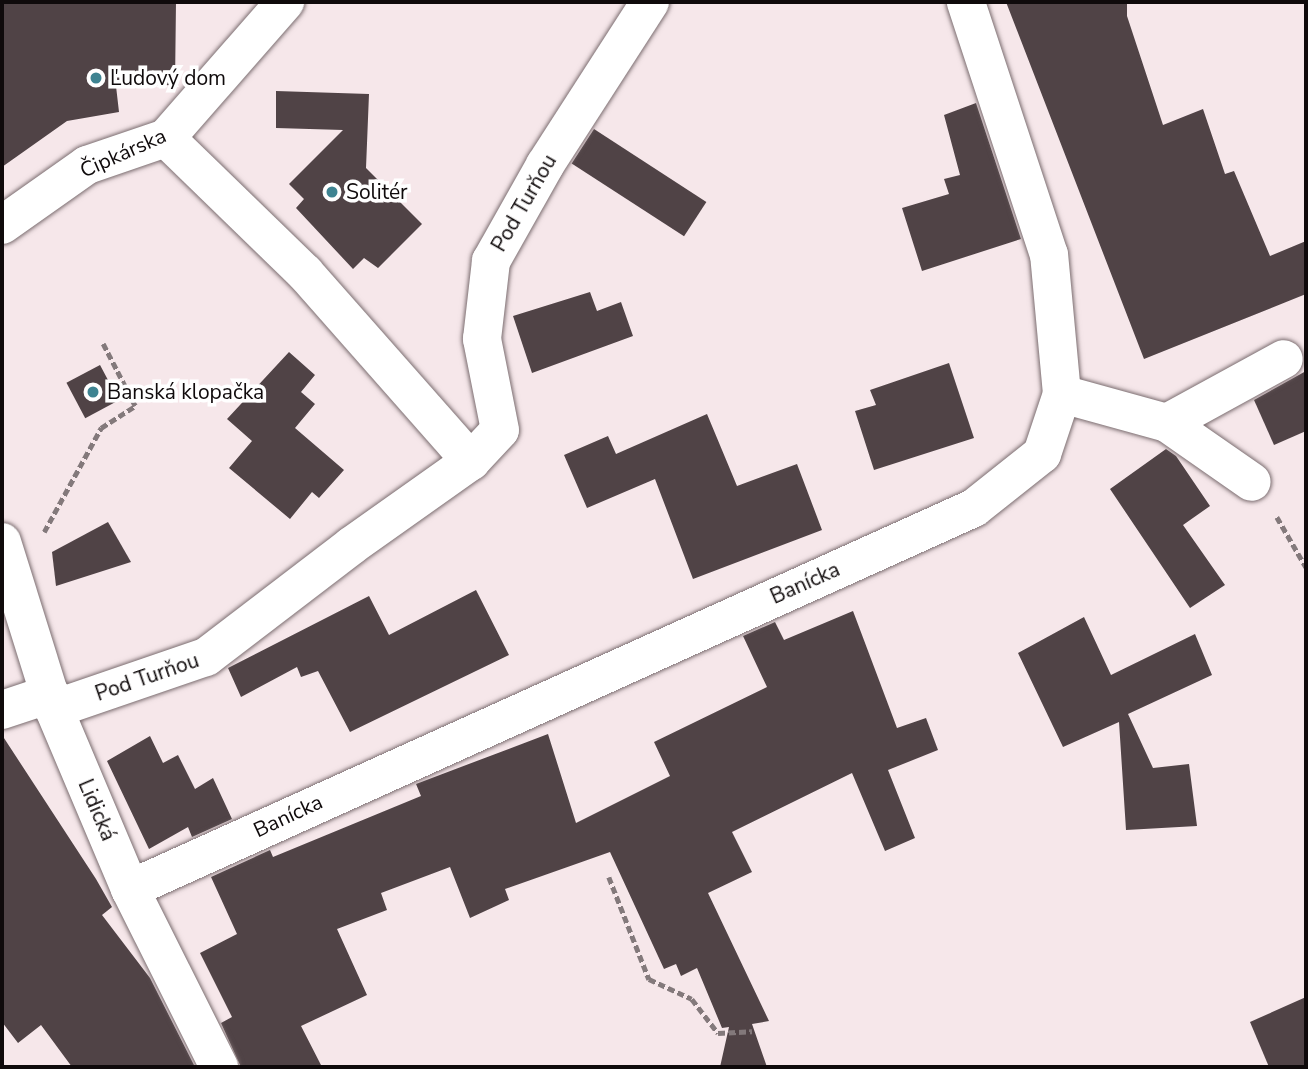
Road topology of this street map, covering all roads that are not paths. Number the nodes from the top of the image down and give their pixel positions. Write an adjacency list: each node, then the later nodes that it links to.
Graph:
1 (285, 2): 4 (street, Čipkárska)
2 (650, 2): 9 (street, Pod Turňou)
3 (965, 2): 7 (street, Banícka)
4 (166, 138): 5 (street, Čipkárska); 9 (street)
5 (2, 225)
6 (1284, 359): 8 (street)
7 (1062, 394): 8 (street); 15 (street, Banícka)
8 (1167, 423): 10 (street)
9 (471, 461): 13 (street, Pod Turňou)
10 (1252, 482)
11 (2, 542): 12 (street, Lidická)
12 (12, 594): 13 (street, Lidická)
13 (52, 702): 14 (street, Pod Turňou); 15 (street, Lidická)
14 (2, 710)
15 (130, 889): 16 (street, Lidická)
16 (219, 1067)

